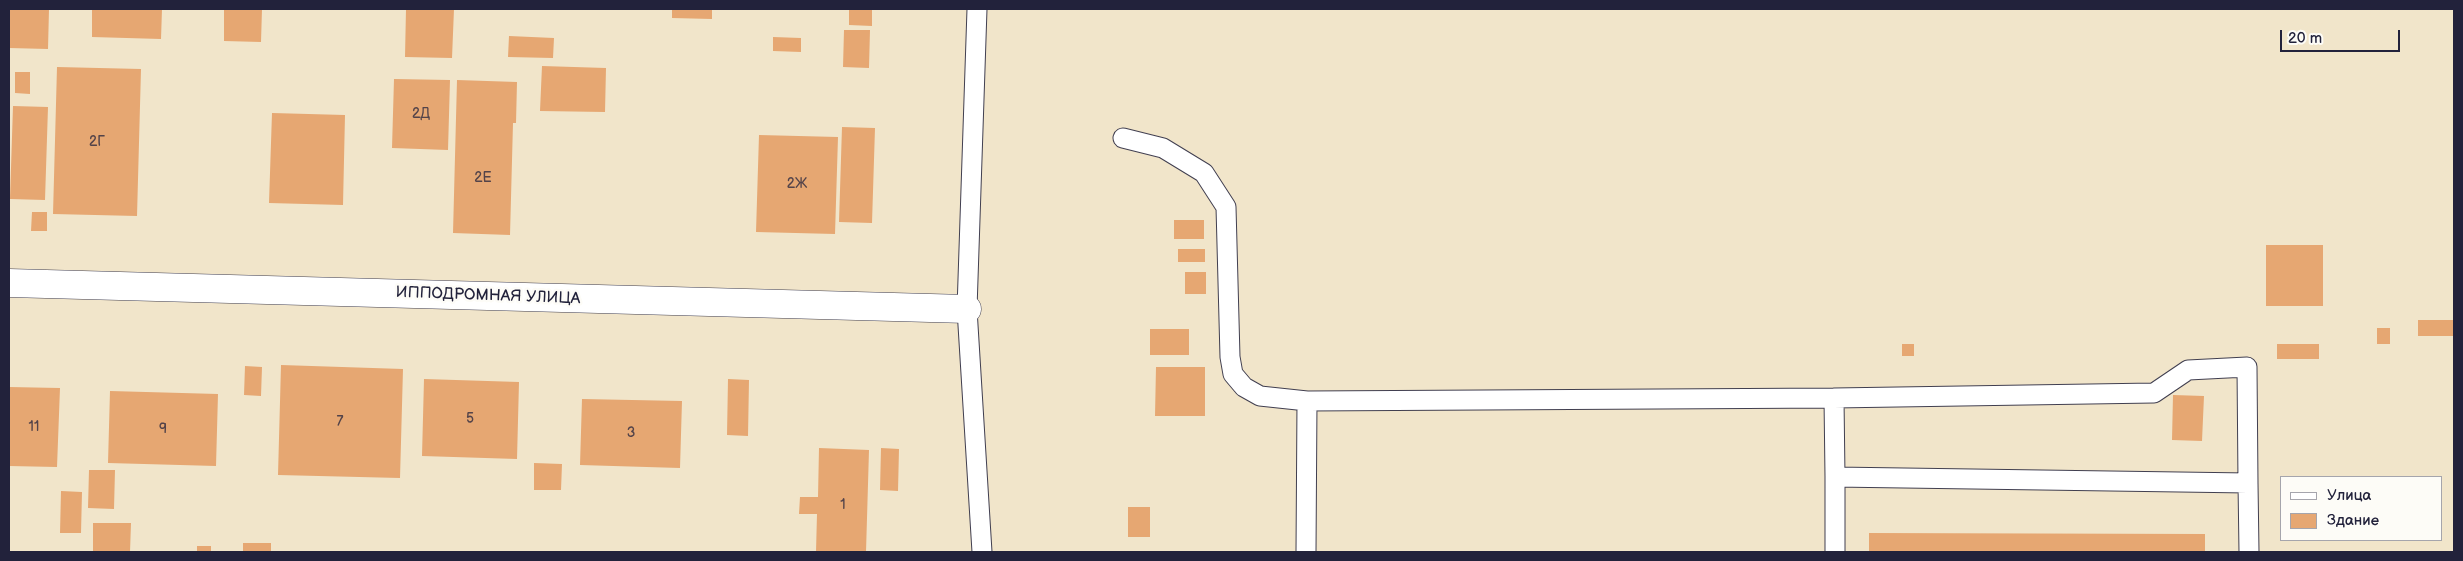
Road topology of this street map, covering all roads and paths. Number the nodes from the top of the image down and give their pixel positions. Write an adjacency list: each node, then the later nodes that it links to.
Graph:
1 (978, 9): 4 (lane)
2 (1124, 138): 6 (lane)
3 (9, 283): 4 (street, ИППОДРОМНАЯ УЛИЦА)
4 (966, 309): 9 (lane)
5 (1834, 398): 6 (lane); 7 (lane); 8 (lane)
6 (1308, 401): 10 (lane)
7 (1835, 477): 8 (lane); 11 (lane)
8 (2248, 483): 12 (lane)
9 (982, 552)
10 (1306, 552)
11 (1835, 552)
12 (2249, 552)

